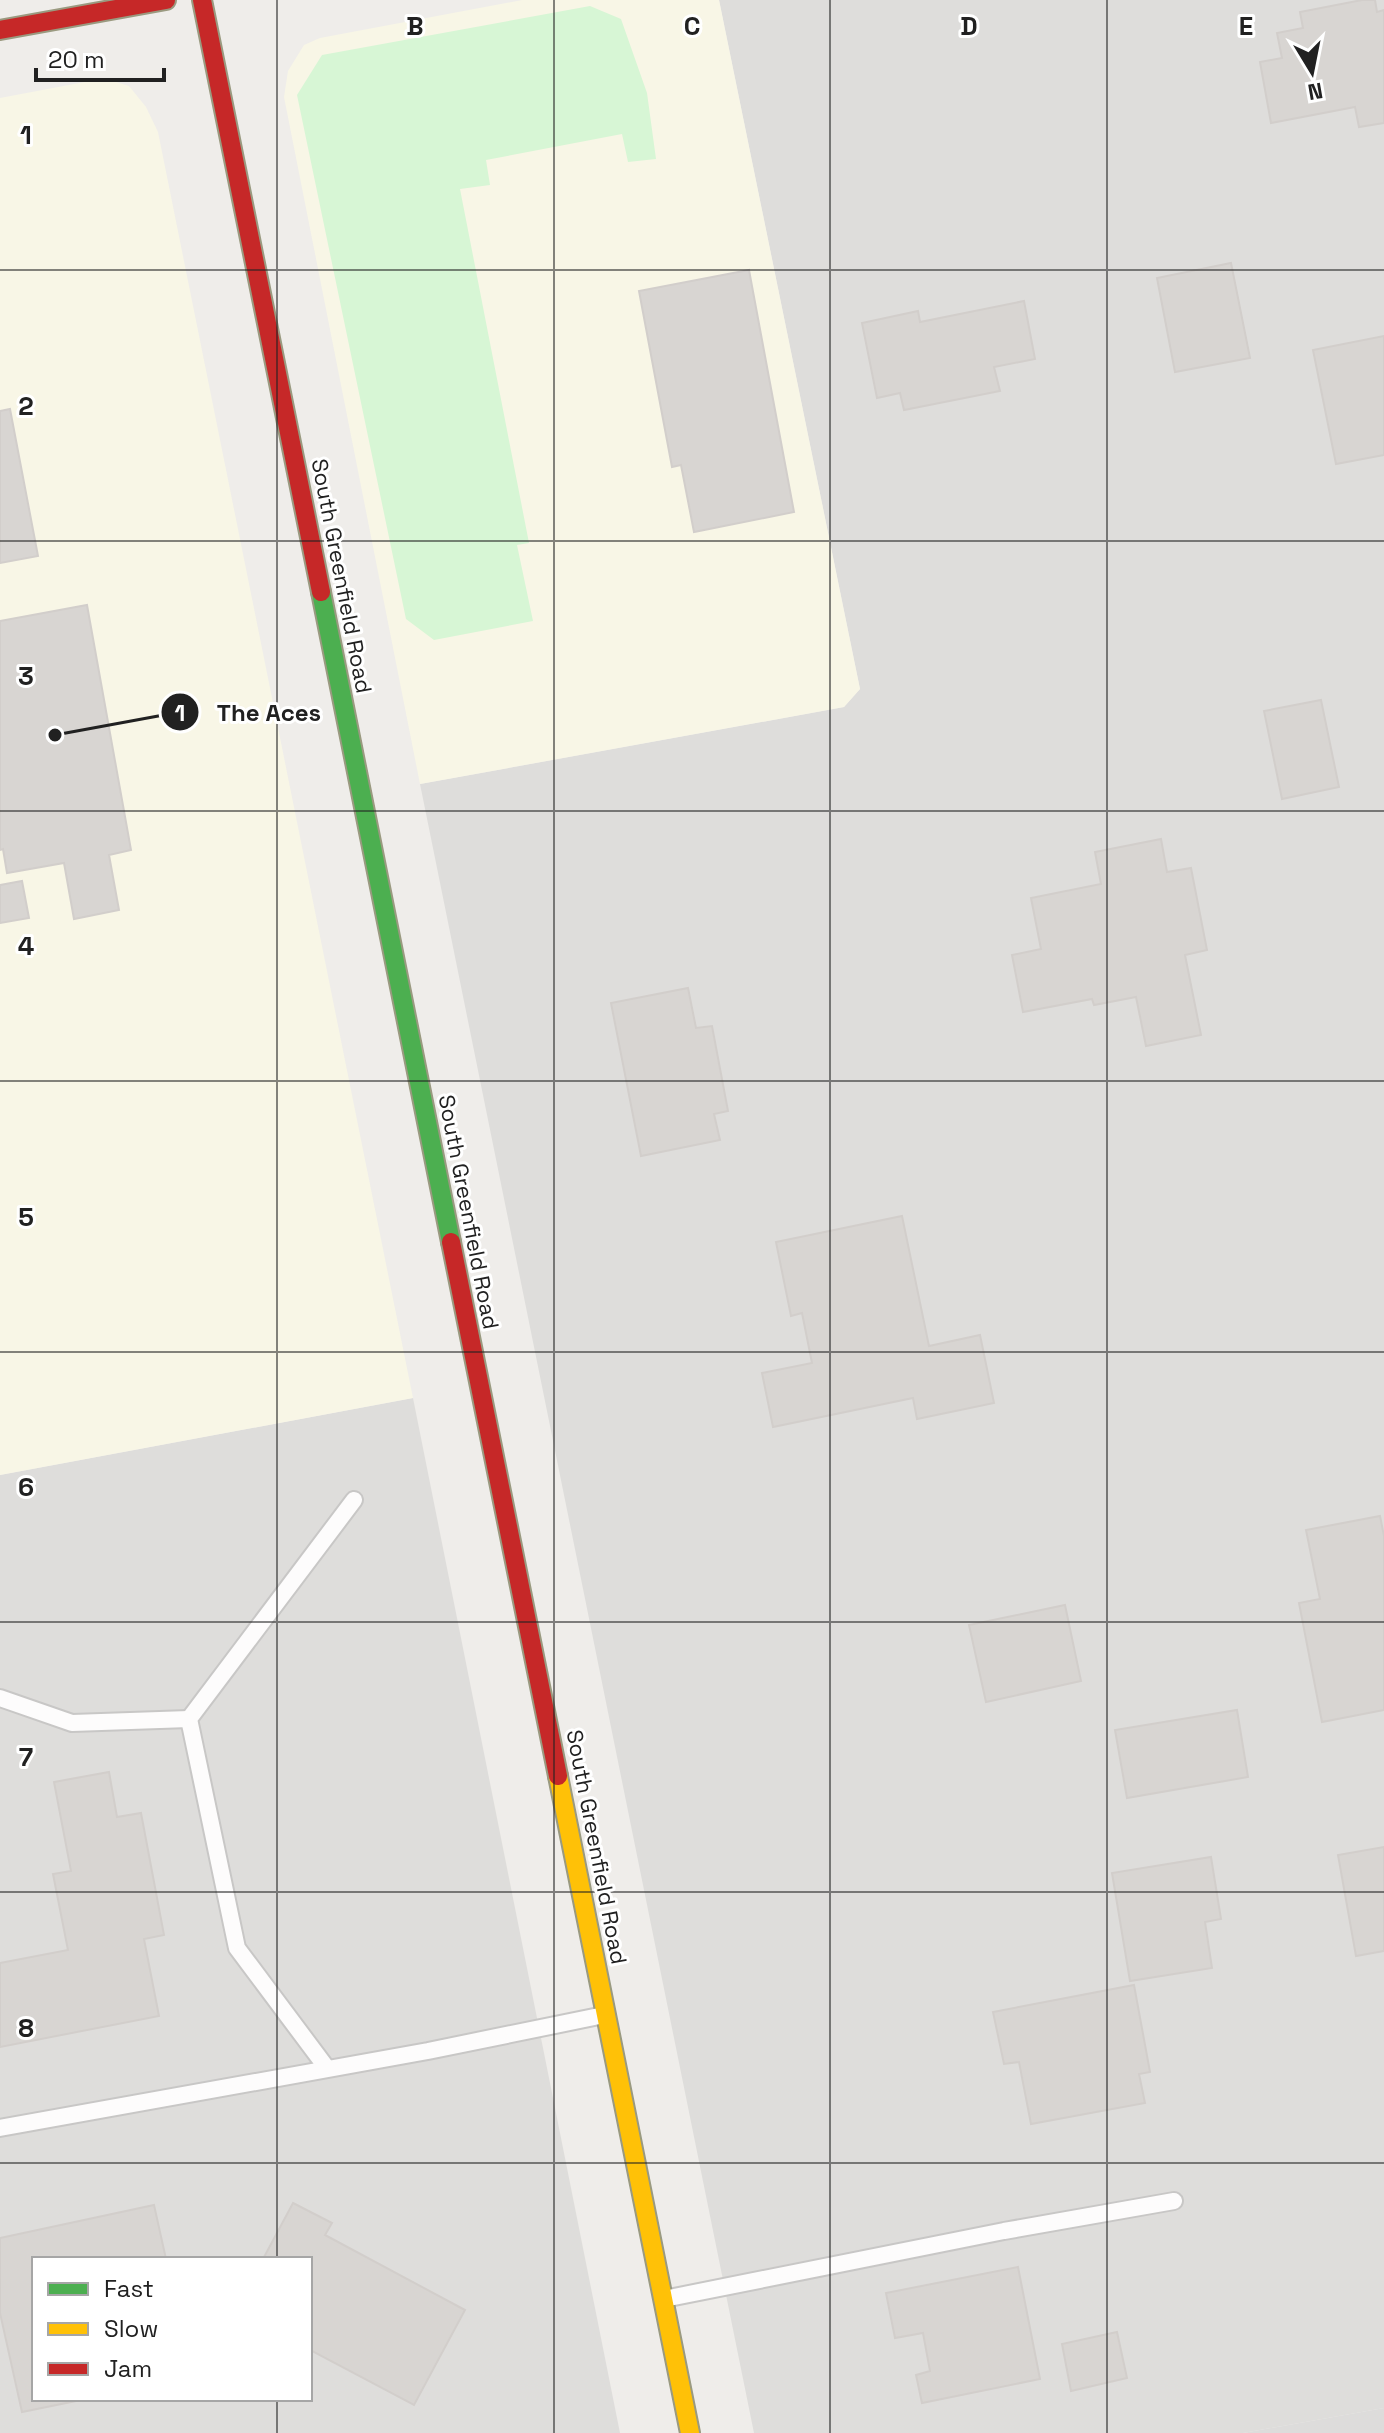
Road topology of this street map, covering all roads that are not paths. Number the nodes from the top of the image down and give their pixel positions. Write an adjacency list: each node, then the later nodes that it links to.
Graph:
1 (166, 0): 3 (main road)
2 (202, 0): 7 (main road, South Greenfield Road)
3 (0, 30)
4 (354, 1500): 6 (lane)
5 (0, 1698): 6 (lane)
6 (189, 1719): 8 (lane)
7 (606, 2015): 8 (lane); 11 (main road, South Greenfield Road)
8 (326, 2067): 9 (lane)
9 (0, 2128)
10 (1174, 2201): 11 (lane)
11 (663, 2299): 12 (main road, South Greenfield Road)
12 (690, 2433)

